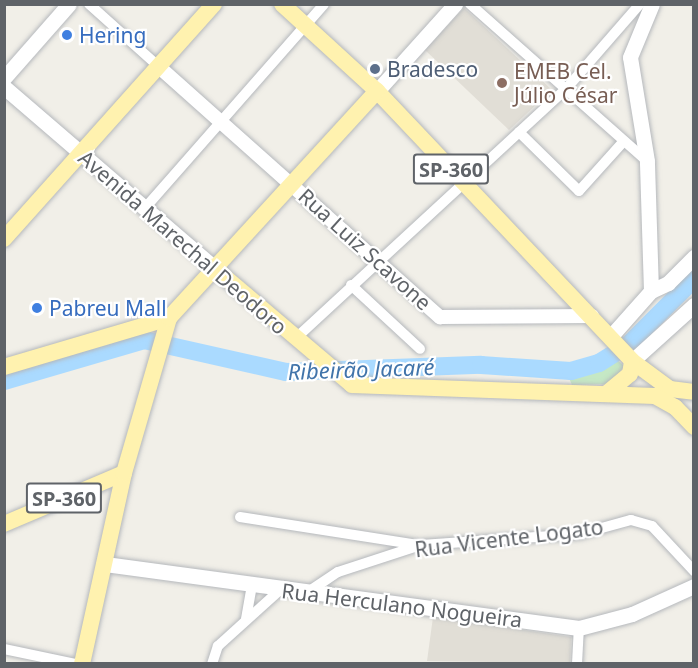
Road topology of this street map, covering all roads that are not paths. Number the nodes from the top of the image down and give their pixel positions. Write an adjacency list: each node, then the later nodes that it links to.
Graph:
1 (69, 4): 12 (main road)
2 (89, 4): 11 (street)
3 (214, 4): 11 (main road)
4 (282, 4): 10 (main road, SP-360)
5 (324, 4): 10 (street)
6 (455, 4): 15 (main road)
7 (470, 4): 14 (street)
8 (640, 4): 14 (street)
9 (652, 4): 20 (main road)
10 (305, 26): 15 (main road, SP-360); 16 (street)
11 (159, 66): 16 (street, Rua Luiz Scavone); 19 (main road)
12 (4, 78)
13 (4, 87): 19 (main road, Avenida Marechal Deodoro)
14 (566, 89): 17 (street); 18 (street)
15 (377, 91): 21 (main road, SP-360); 22 (main road, SP-360)
16 (221, 121): 21 (street, Rua Luiz Scavone); 23 (street)
17 (519, 132): 18 (street); 22 (street)
18 (624, 141): 20 (street)
19 (81, 153): 23 (main road, Avenida Marechal Deodoro); 24 (main road)
20 (647, 162): 29 (main road)
21 (292, 182): 26 (street, Rua Luiz Scavone); 27 (main road, SP-360)
22 (464, 183): 26 (street); 31 (main road, SP-360)
23 (145, 208): 27 (main road, Avenida Marechal Deodoro)
24 (4, 239)
25 (693, 257): 29 (main road)
26 (378, 260): 28 (street); 31 (street, Rua Luiz Scavone)
27 (213, 267): 32 (main road, SP-360); 33 (main road, Avenida Marechal Deodoro / SP-360)
28 (351, 285): 33 (street); 35 (street)
29 (651, 291): 34 (main road)
30 (693, 305): 36 (main road)
31 (592, 316): 34 (main road, SP-360)
32 (169, 318): 37 (main road); 41 (main road, SP-360)
33 (296, 338): 38 (main road, Avenida Marechal Deodoro / SP-360)
34 (613, 338): 36 (main road, SP-360)
35 (420, 349)
36 (630, 359): 38 (main road); 39 (main road, SP-360)
37 (4, 367)
38 (606, 394): 40 (main road, Avenida Marechal Deodoro / SP-360)
39 (693, 394): 40 (main road, SP-360)
40 (688, 421)
41 (124, 473): 43 (main road, SP-360); 45 (main road)
42 (240, 517): 44 (street)
43 (4, 524)
44 (421, 545): 46 (street, Rua Vicente Logato); 50 (street, Rua Vicente Logato)
45 (105, 564): 47 (main road, Rua Herculano Nogueira); 55 (main road)
46 (693, 571)
47 (252, 585): 49 (main road, Rua Herculano Nogueira); 51 (street)
48 (693, 586): 52 (main road, Rua Herculano Nogueira)
49 (280, 590): 50 (main road, Rua Herculano Nogueira); 51 (street)
50 (311, 590): 52 (main road, Rua Herculano Nogueira)
51 (246, 619): 56 (street)
52 (579, 628): 57 (street)
53 (4, 649): 54 (street)
54 (76, 663)
55 (82, 663)
56 (212, 663)
57 (577, 663)

